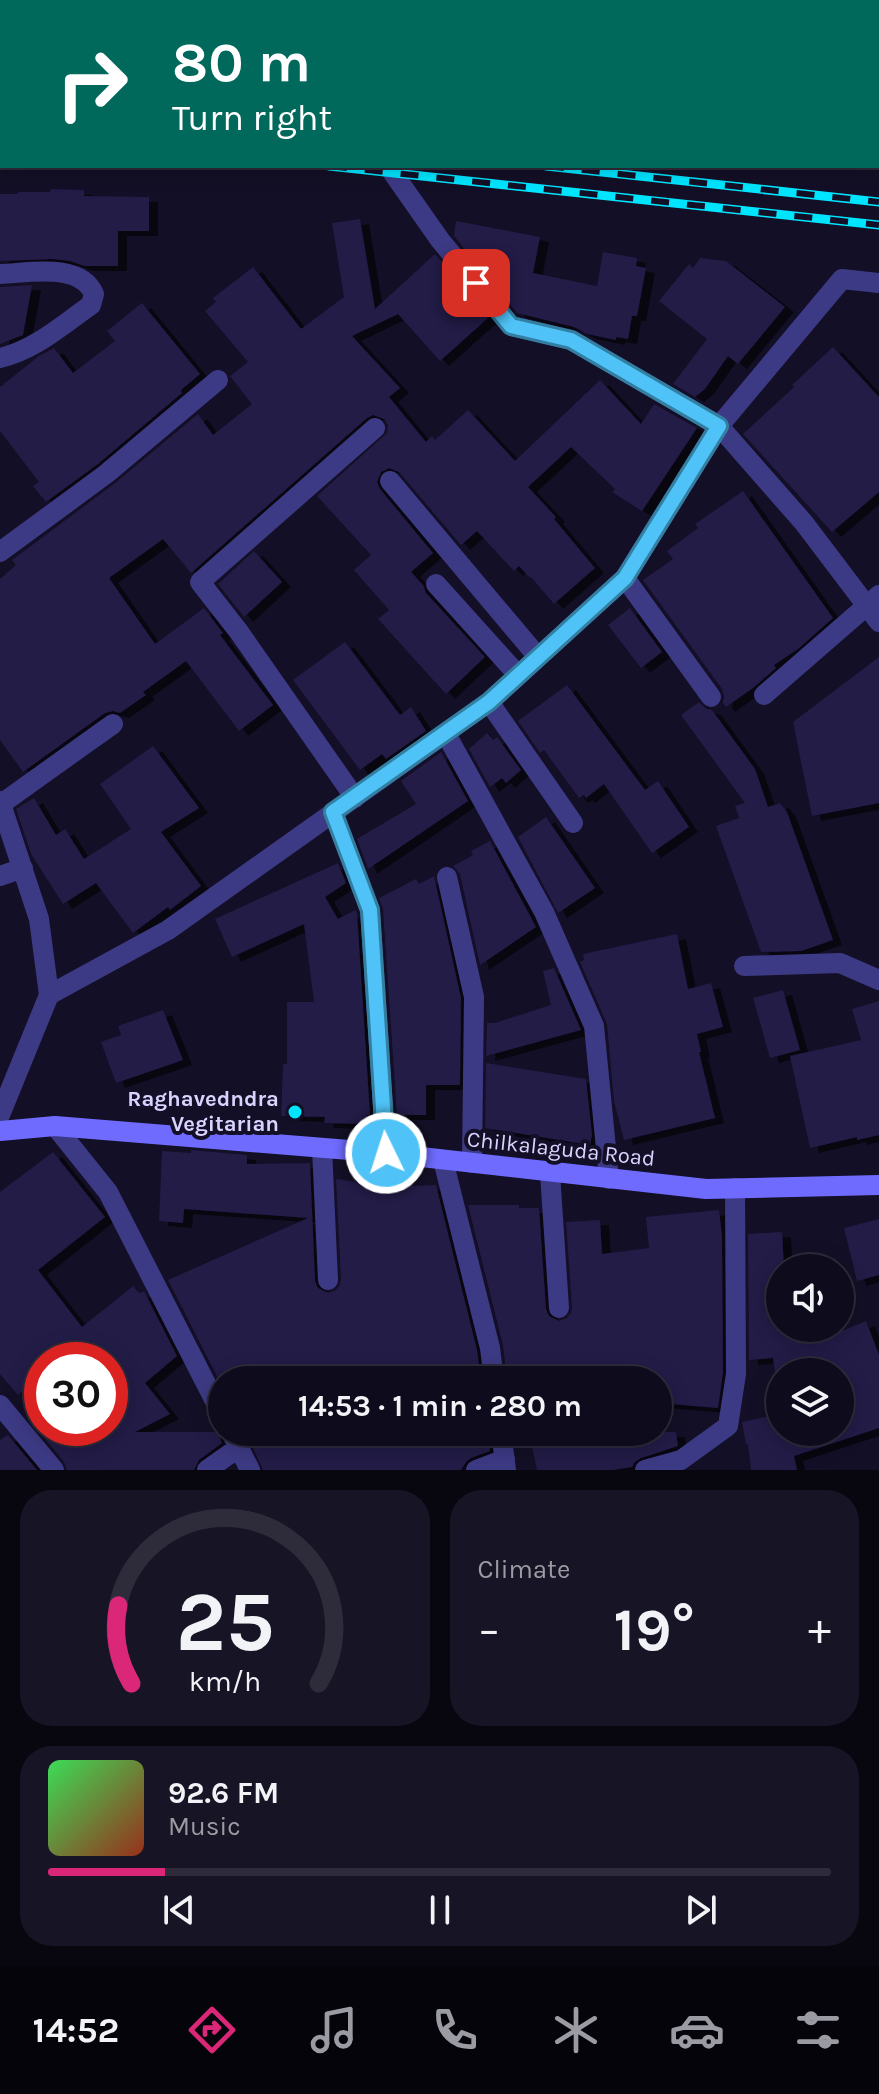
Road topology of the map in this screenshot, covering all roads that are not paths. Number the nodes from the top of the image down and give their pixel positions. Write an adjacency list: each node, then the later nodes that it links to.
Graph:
1 (393, 173): 6 (street)
2 (0, 274): 4 (street)
3 (879, 283): 6 (street)
4 (0, 358)
5 (218, 380): 9 (street)
6 (719, 426): 10 (street); 12 (street)
7 (375, 428): 20 (street)
8 (390, 481): 13 (street)
9 (0, 552)
10 (625, 578): 13 (street); 16 (street)
11 (436, 584): 14 (street)
12 (875, 608): 15 (street)
13 (538, 657): 14 (street)
14 (518, 675): 17 (street)
15 (764, 695)
16 (711, 697)
17 (489, 702): 19 (street); 23 (street)
18 (113, 724): 21 (street)
19 (446, 734): 20 (street); 38 (street)
20 (355, 798): 22 (street)
21 (1, 802): 24 (street)
22 (333, 812): 29 (street); 34 (street)
23 (573, 823)
24 (23, 868): 25 (street); 29 (street)
25 (0, 876)
26 (447, 877): 36 (street)
27 (744, 966): 28 (street)
28 (879, 980)
29 (49, 995): 30 (street)
30 (0, 1115)
31 (55, 1126): 32 (main road, Chilkalaguda Road); 33 (main road, Chilkalaguda Road); 44 (street)
32 (0, 1131)
33 (322, 1148): 34 (main road, Chilkalaguda Road); 41 (street)
34 (386, 1153): 35 (main road, Chilkalaguda Road)
35 (443, 1160): 36 (main road, Chilkalaguda Road); 43 (street)
36 (472, 1163): 37 (main road, Chilkalaguda Road)
37 (550, 1173): 38 (main road, Chilkalaguda Road); 42 (street)
38 (609, 1179): 40 (main road, Chilkalaguda Road)
39 (879, 1185): 40 (main road, Chilkalaguda Road)
40 (735, 1188): 53 (street)
41 (328, 1280)
42 (559, 1308)
43 (492, 1366)
44 (208, 1388)
45 (0, 1405): 49 (street)
46 (229, 1446): 50 (street)
47 (237, 1446): 51 (street)
48 (505, 1465): 52 (street)
49 (54, 1470)
50 (207, 1470)
51 (250, 1470)
52 (476, 1470)
53 (645, 1470)

